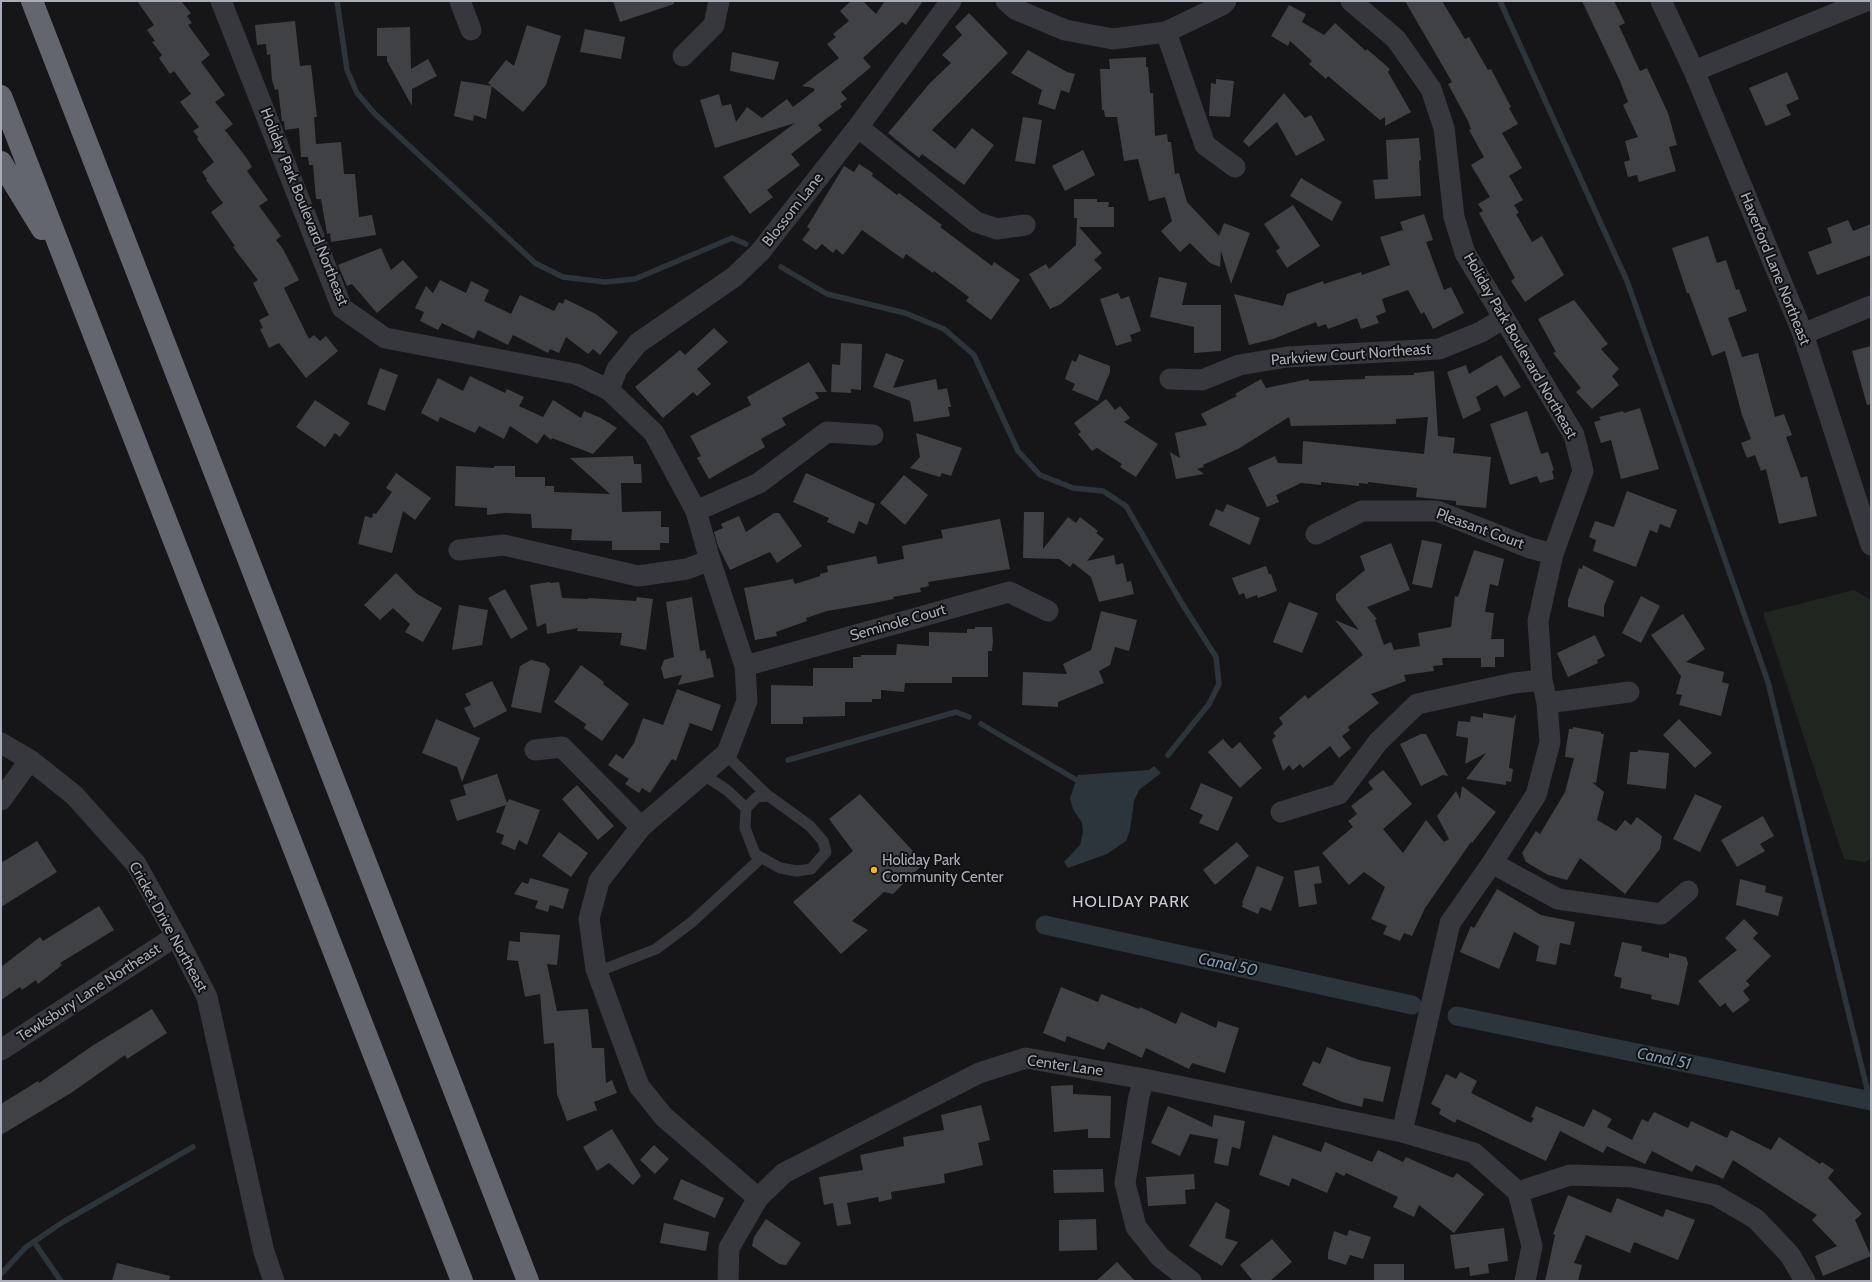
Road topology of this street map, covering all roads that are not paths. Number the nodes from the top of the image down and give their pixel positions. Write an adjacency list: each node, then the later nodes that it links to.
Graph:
1 (32, 1): 60 (highway)
2 (221, 1): 25 (street, Holiday Park Boulevard Northeast)
3 (460, 1): 11 (street)
4 (719, 1): 13 (street)
5 (951, 1): 16 (street, Blossom Lane)
6 (1006, 1): 12 (street)
7 (1226, 1): 12 (street)
8 (1351, 1): 22 (street, Holiday Park Boulevard Northeast)
9 (1661, 1): 14 (street, Haverford Lane Northeast)
10 (1866, 1): 14 (street)
11 (471, 30)
12 (1166, 32): 18 (street)
13 (683, 56)
14 (1694, 71): 23 (street, Haverford Lane Northeast)
15 (1, 96): 20 (highway)
16 (858, 127): 19 (street); 25 (street, Blossom Lane)
17 (1, 162): 20 (highway)
18 (1235, 167)
19 (1025, 225)
20 (70, 275): 59 (highway)
21 (1871, 306): 23 (street)
22 (1504, 318): 24 (street, Parkview Court Northeast); 31 (street, Holiday Park Boulevard Northeast)
23 (1803, 334): 29 (street, Haverford Lane Northeast)
24 (1170, 379)
25 (609, 390): 27 (street, Holiday Park Boulevard Northeast)
26 (873, 435): 27 (street)
27 (696, 511): 32 (street, Holiday Park Boulevard Northeast)
28 (1316, 534): 31 (street, Pleasant Court)
29 (1871, 545)
30 (459, 550): 32 (street)
31 (1553, 554): 35 (street, Holiday Park Boulevard Northeast)
32 (710, 560): 34 (street, Holiday Park Boulevard Northeast)
33 (1048, 611): 34 (street, Seminole Court)
34 (745, 666): 40 (street, Holiday Park Boulevard Northeast)
35 (1542, 680): 37 (street, Holiday Park Boulevard Northeast); 46 (street)
36 (1629, 692): 37 (street)
37 (1547, 704): 49 (street, Holiday Park Boulevard Northeast)
38 (1, 743): 41 (street, Cricket Drive Northeast)
39 (535, 750): 47 (street)
40 (725, 754): 42 (street, Holiday Park Boulevard Northeast); 43 (lane)
41 (30, 760): 44 (street); 51 (street, Cricket Drive Northeast)
42 (702, 774): 45 (lane); 47 (street, Holiday Park Boulevard Northeast)
43 (769, 796): 45 (lane); 48 (lane)
44 (1, 800)
45 (746, 808): 48 (lane)
46 (1281, 812)
47 (641, 827): 52 (street, Holiday Park Boulevard Northeast)
48 (761, 858): 52 (lane)
49 (1492, 863): 50 (street); 55 (street, Holiday Park Boulevard Northeast)
50 (1688, 891)
51 (176, 936): 53 (street, Tewksbury Lane Northeast); 58 (street, Cricket Drive Northeast)
52 (597, 972): 57 (street, Holiday Park Boulevard Northeast)
53 (1, 1050)
54 (1144, 1079): 55 (street, Center Lane); 57 (street, Center Lane); 62 (street)
55 (1402, 1132): 56 (street)
56 (1518, 1192): 63 (street); 64 (street)
57 (758, 1198): 61 (street)
58 (274, 1281)
59 (462, 1281)
60 (528, 1281)
61 (728, 1281)
62 (1191, 1281)
63 (1525, 1281)
64 (1805, 1281)

